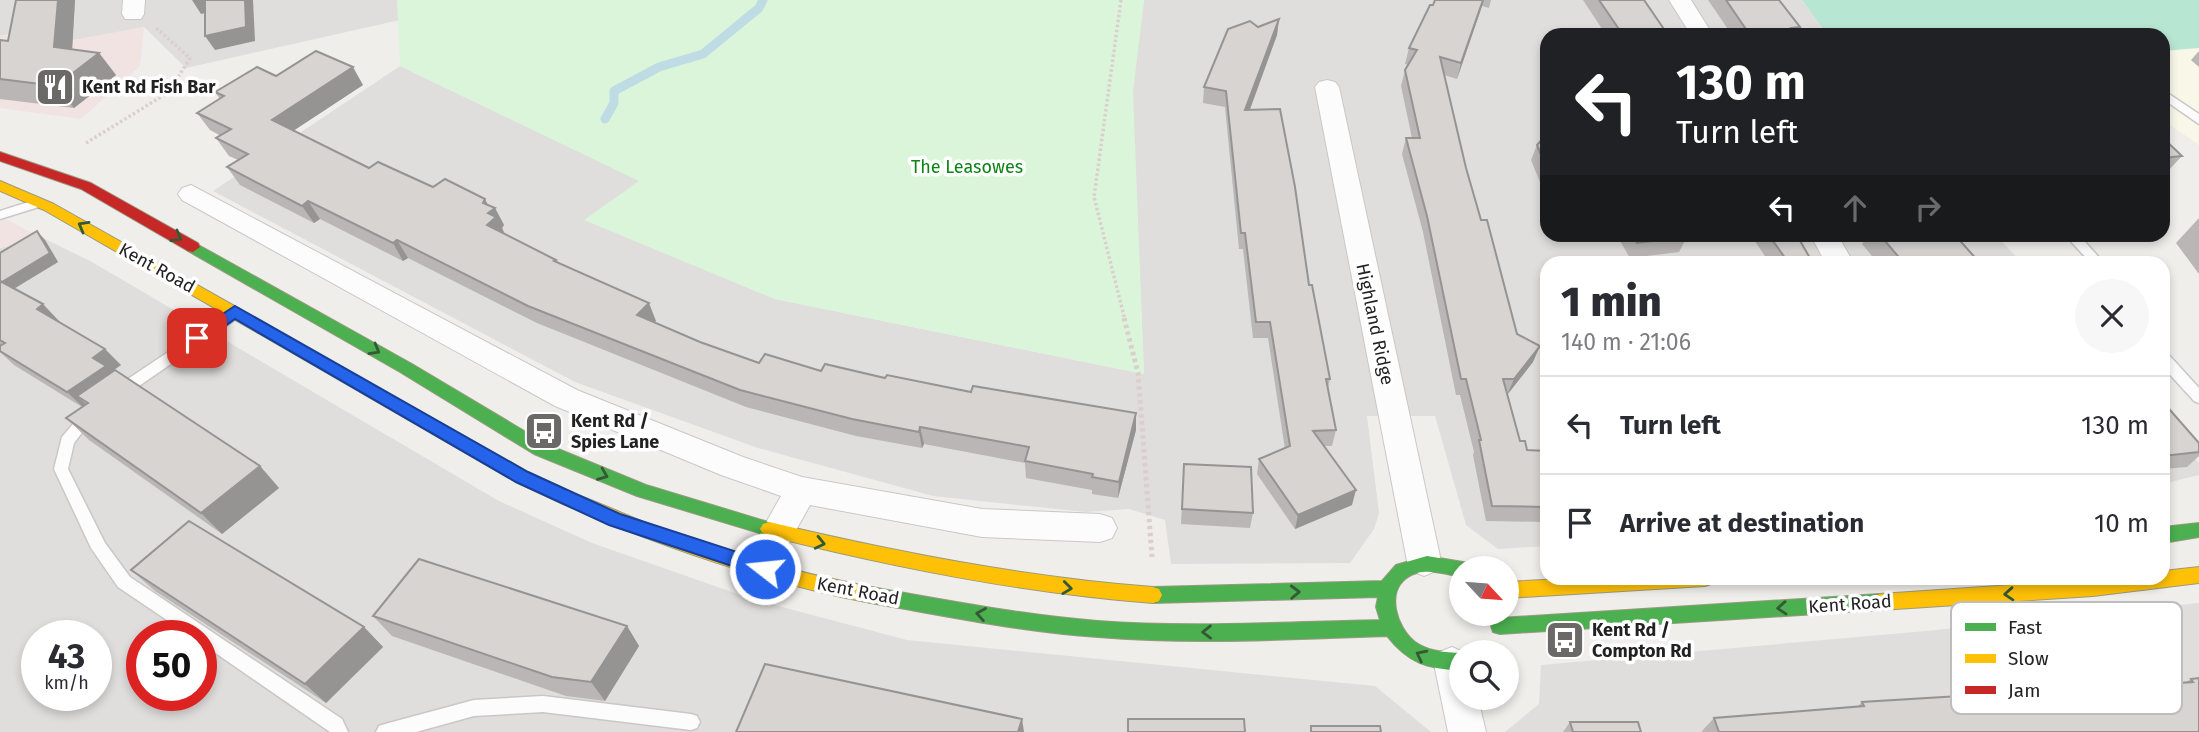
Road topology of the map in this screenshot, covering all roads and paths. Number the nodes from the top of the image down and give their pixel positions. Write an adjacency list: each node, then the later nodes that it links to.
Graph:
1 (1121, 0): 32 (path)
2 (1680, 0): 4 (street)
3 (134, 7): 8 (path)
4 (1698, 28)
5 (1327, 87): 24 (street, Highland Ridge)
6 (2170, 99): 7 (lane)
7 (2199, 120)
8 (86, 143)
9 (0, 156): 22 (main road, one-way to 22)
10 (0, 187): 12 (main road, Kent Road)
11 (191, 194): 19 (street)
12 (39, 203): 13 (lane); 16 (main road, Kent Road, one-way to 12)
13 (0, 215)
14 (2078, 242): 15 (lane)
15 (2091, 256)
16 (235, 312): 34 (main road, Kent Road, one-way to 16); 38 (lane)
17 (2170, 366): 18 (lane)
18 (2199, 397)
19 (802, 489): 20 (street); 22 (street)
20 (1100, 528)
21 (2199, 530): 23 (main road)
22 (777, 533): 32 (main road, one-way to 32)
23 (2170, 534)
24 (1424, 561): 25 (main road); 30 (main road)
25 (1449, 564)
26 (2199, 575): 27 (main road, Kent Road, one-way to 27)
27 (2170, 579)
28 (1590, 585): 31 (main road)
29 (2117, 585): 33 (main road, Kent Road, one-way to 33)
30 (1385, 589): 32 (main road, one-way to 30); 34 (main road)
31 (1519, 589)
32 (1161, 595)
33 (1519, 619)
34 (1389, 628): 35 (main road, one-way to 34)
35 (1449, 662)
36 (1464, 710): 40 (street)
37 (691, 722): 39 (lane)
38 (339, 732)
39 (385, 732)
40 (1467, 732)

